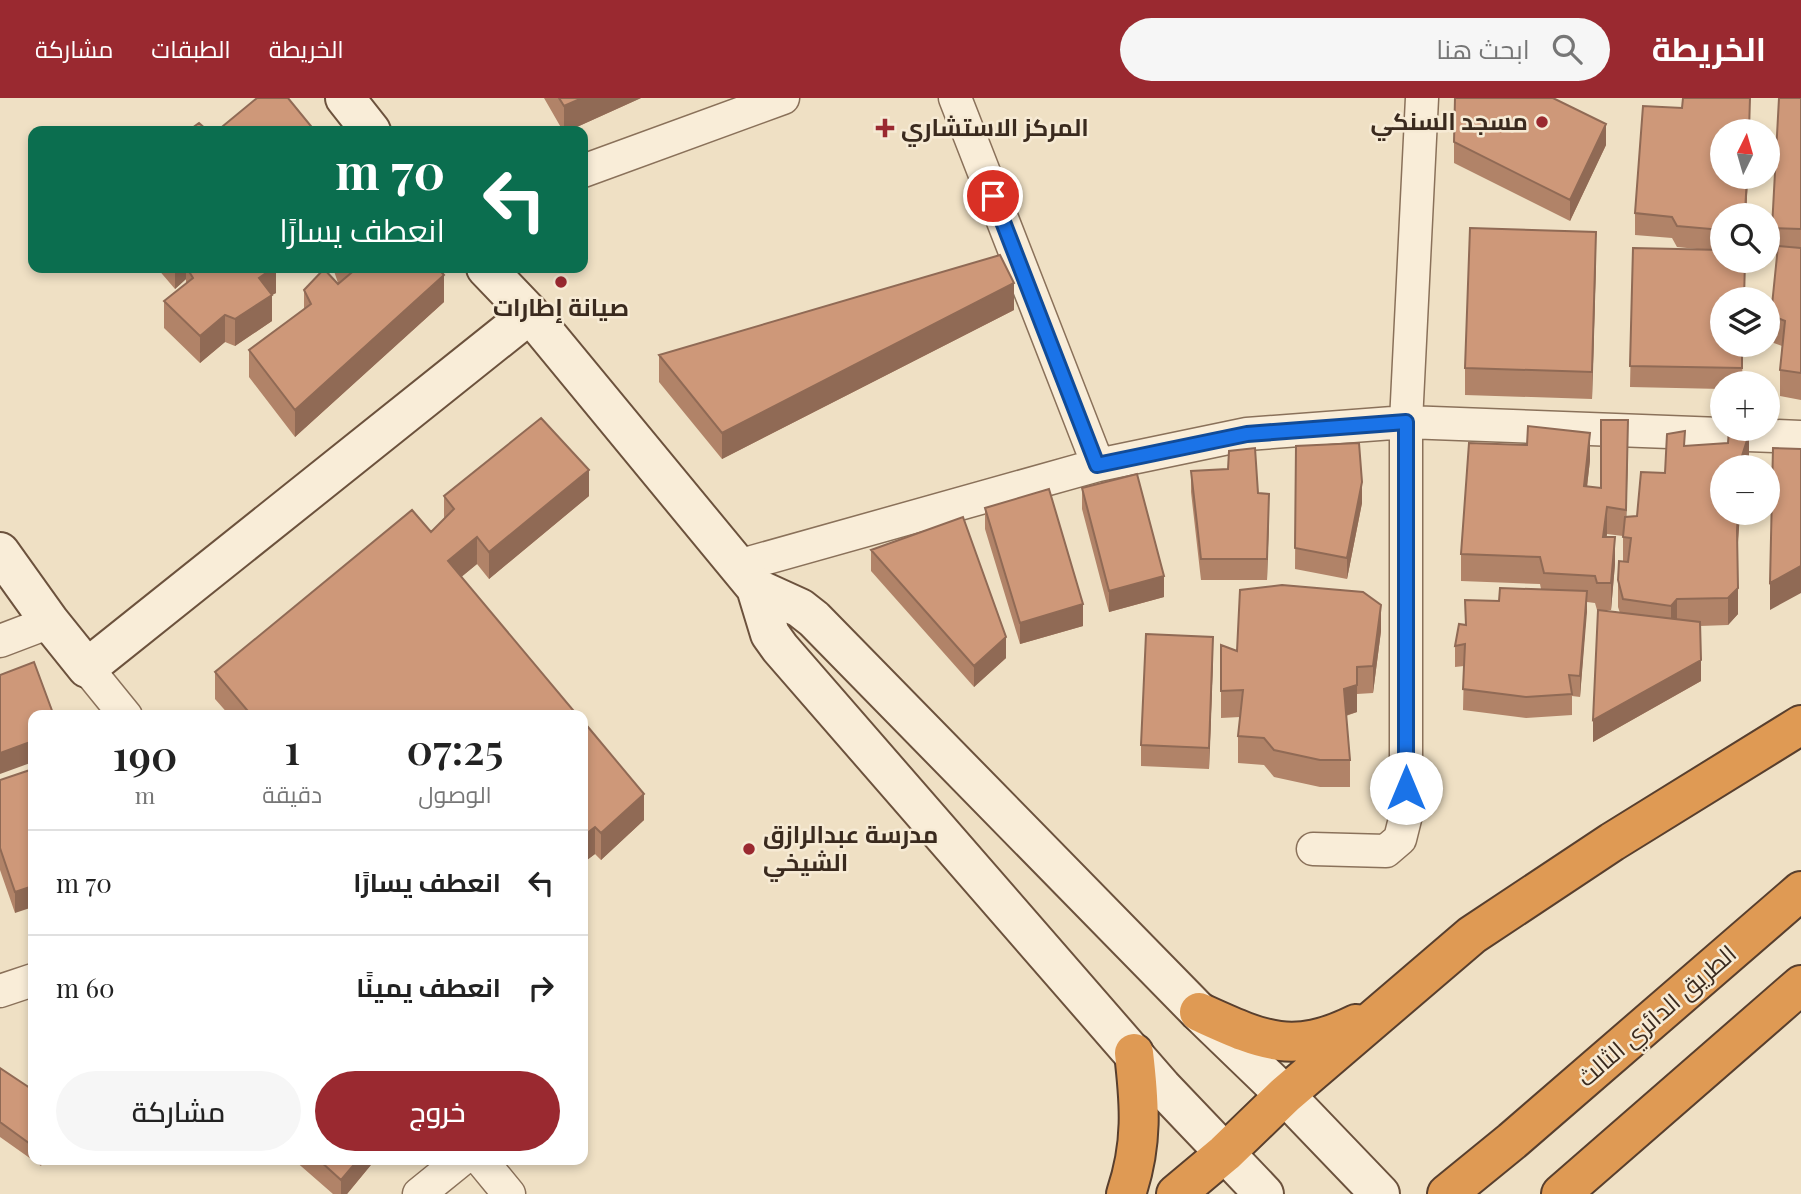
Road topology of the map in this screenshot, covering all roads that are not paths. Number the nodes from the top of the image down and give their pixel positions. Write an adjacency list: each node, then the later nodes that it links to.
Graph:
1 (345, 98): 5 (main road)
2 (783, 98): 6 (street)
3 (955, 98): 11 (street)
4 (1422, 98): 9 (street)
5 (367, 126)
6 (588, 169)
7 (491, 273): 8 (main road)
8 (530, 314): 13 (main road); 16 (main road)
9 (1406, 422): 10 (street); 11 (street); 19 (street)
10 (1801, 437)
11 (1097, 465): 13 (street)
12 (0, 552): 14 (main road)
13 (747, 577): 25 (main road); 26 (main road)
14 (50, 622): 15 (street); 16 (main road)
15 (0, 641)
16 (87, 668): 17 (street)
17 (121, 710)
18 (1801, 725): 24 (highway)
19 (1313, 849)
20 (1801, 891): 38 (highway, الطريق الدائري الثالث)
21 (28, 982): 23 (street)
22 (1801, 985): 31 (highway)
23 (0, 991)
24 (1386, 1009): 25 (highway); 27 (highway)
25 (1199, 1012): 27 (main road)
26 (1135, 1053): 28 (main road); 34 (highway)
27 (1285, 1095): 28 (highway); 37 (main road)
28 (1224, 1153): 35 (highway); 36 (main road)
29 (455, 1165): 32 (street)
30 (485, 1165): 33 (street)
31 (1563, 1192)
32 (419, 1194)
33 (509, 1194)
34 (1126, 1194)
35 (1176, 1194)
36 (1264, 1194)
37 (1380, 1194)
38 (1447, 1194)

